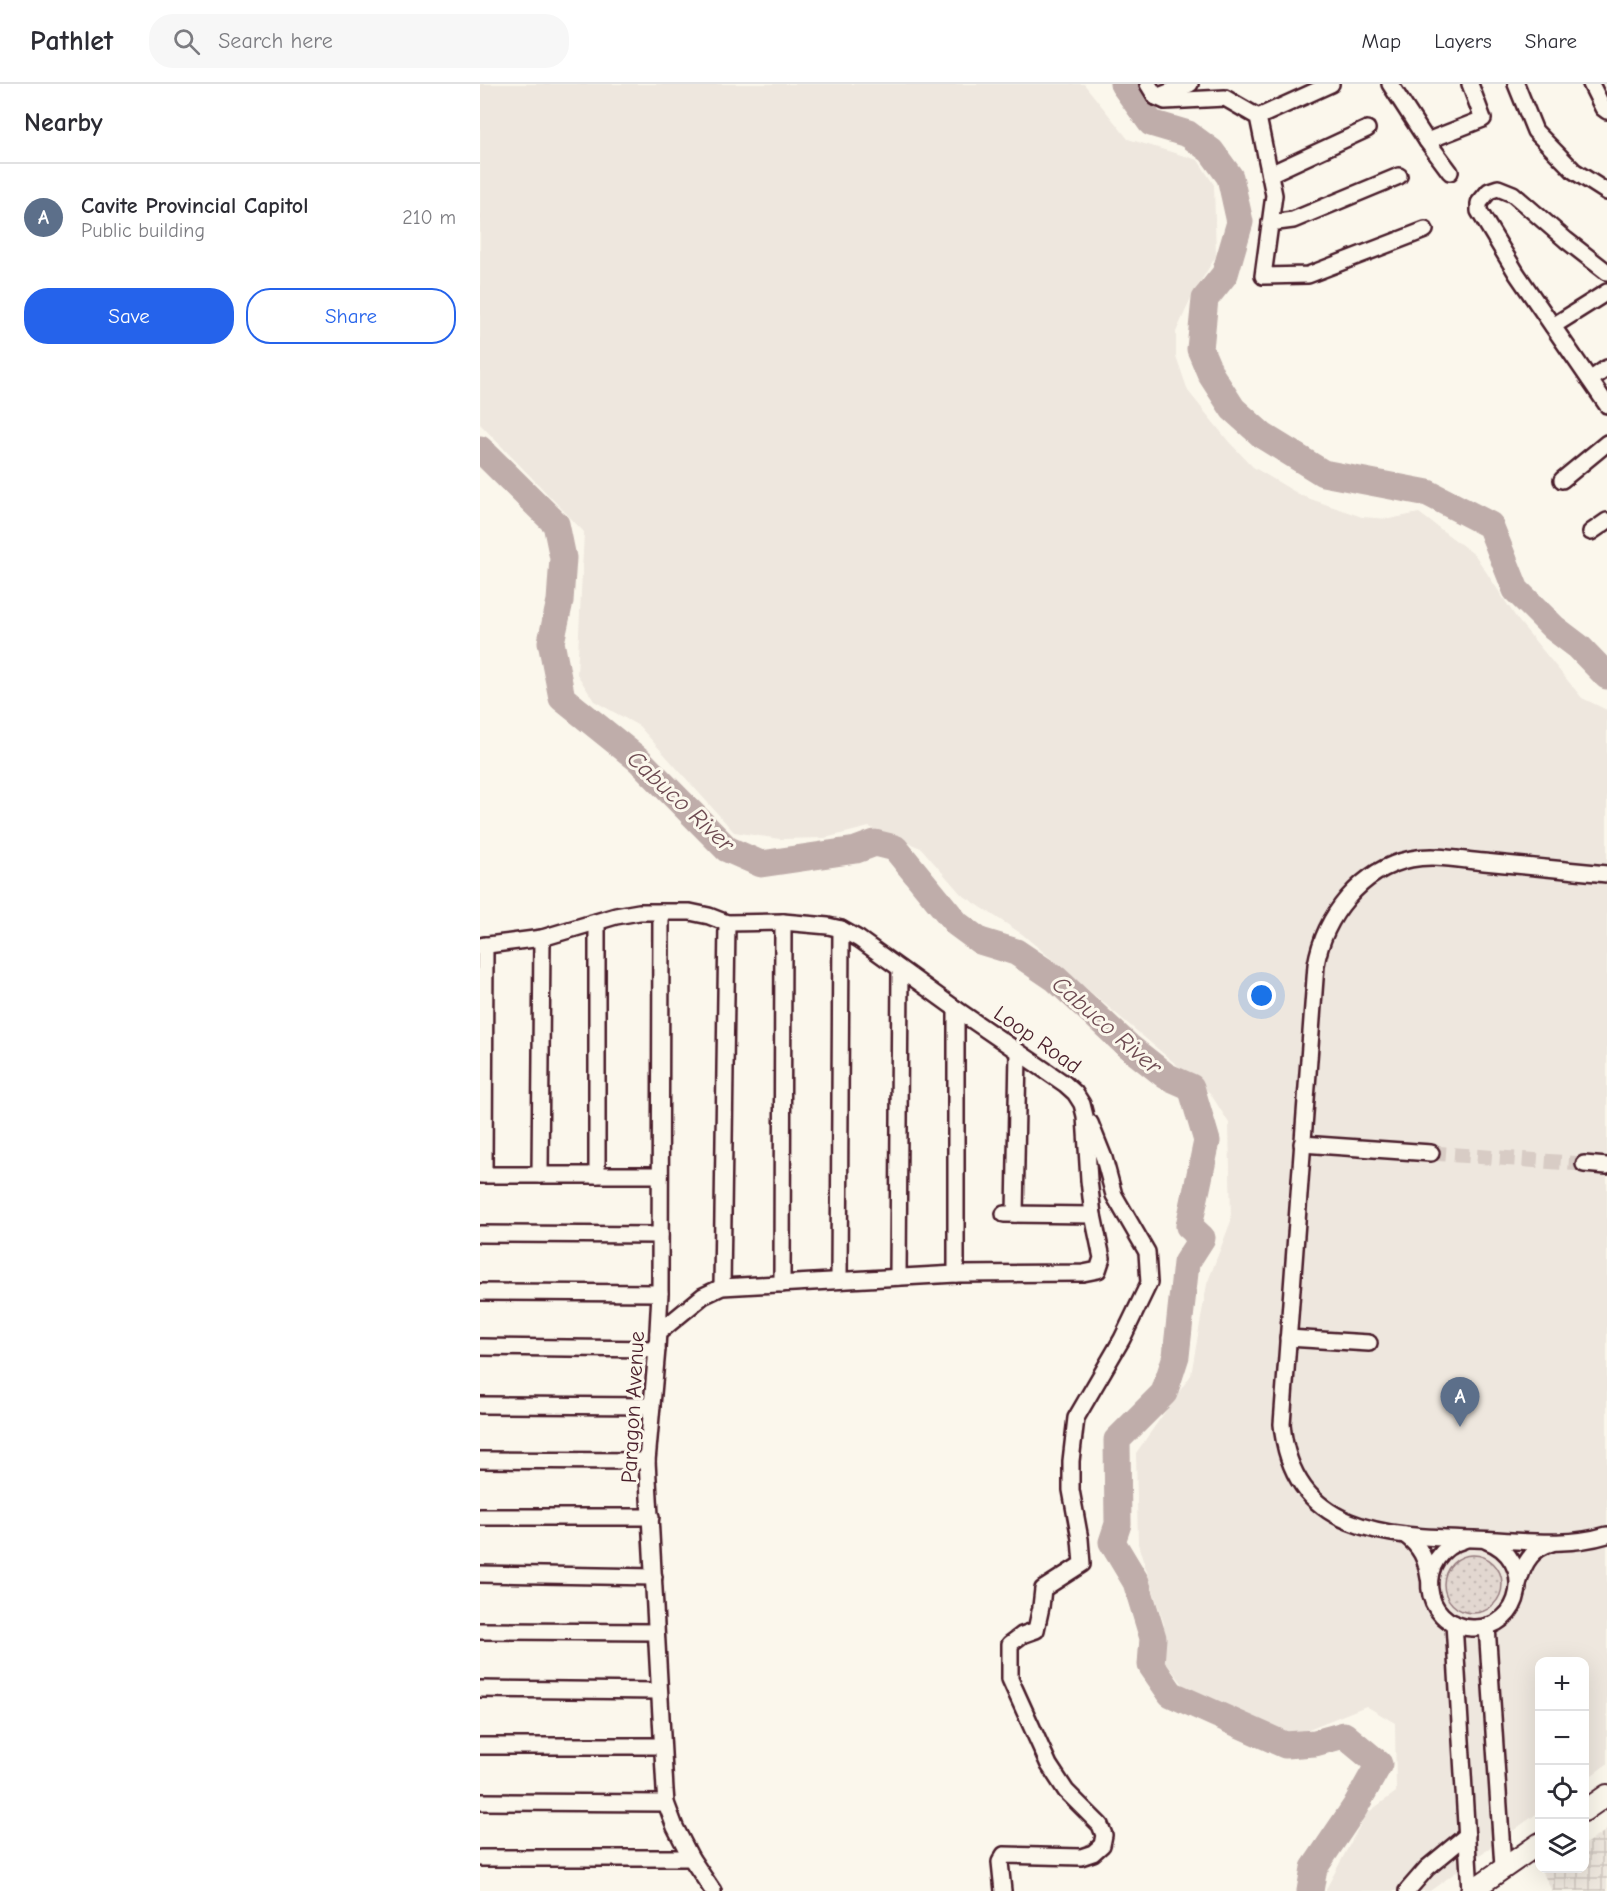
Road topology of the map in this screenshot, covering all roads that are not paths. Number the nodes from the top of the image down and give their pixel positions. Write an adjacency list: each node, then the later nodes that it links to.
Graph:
1 (1190, 84): 7 (street)
2 (1331, 84): 9 (street)
3 (1390, 84): 11 (street)
4 (1470, 84): 11 (street)
5 (1516, 84): 15 (street)
6 (1591, 84): 8 (street)
7 (1152, 90): 9 (street)
8 (1607, 111)
9 (1258, 117): 13 (street)
10 (1367, 129): 13 (street)
11 (1427, 141): 12 (street)
12 (1449, 172)
13 (1270, 174): 16 (street)
14 (1399, 176): 16 (street)
15 (1607, 192)
16 (1270, 223): 17 (street)
17 (1425, 230)
18 (1607, 272): 20 (street)
19 (1607, 292): 20 (street)
20 (1553, 326): 22 (street)
21 (1607, 368): 22 (street)
22 (1590, 380): 23 (street)
23 (1607, 405)
24 (1607, 443): 25 (street)
25 (1562, 480)
26 (1607, 521): 27 (street)
27 (1591, 532)
28 (1607, 874): 40 (street)
29 (661, 912): 30 (street, Loop Road); 32 (street, Loop Road); 47 (street, Paragon Avenue)
30 (597, 922): 34 (street, Loop Road); 46 (street)
31 (783, 922): 32 (street, Loop Road); 33 (street, Loop Road); 54 (street)
32 (726, 923): 55 (street)
33 (841, 929): 36 (street, Loop Road); 53 (street)
34 (542, 938): 35 (street, Loop Road); 45 (street)
35 (482, 945): 44 (street)
36 (900, 969): 37 (street, Loop Road); 52 (street)
37 (956, 1009): 38 (street, Loop Road); 51 (street)
38 (1018, 1052): 39 (street, Loop Road); 48 (street)
39 (1082, 1104): 48 (street, Loop Road); 95 (street)
40 (1302, 1144): 41 (street); 59 (street)
41 (1431, 1153)
42 (1584, 1164): 43 (street)
43 (1607, 1166)
44 (482, 1175): 45 (street)
45 (540, 1175): 46 (street)
46 (597, 1175): 47 (street)
47 (660, 1175): 50 (street, Paragon Avenue)
48 (1093, 1215): 51 (street, Loop Road)
49 (480, 1234): 50 (street)
50 (660, 1235): 57 (street, Paragon Avenue)
51 (956, 1274): 52 (street, Loop Road)
52 (898, 1277): 53 (street, Loop Road)
53 (839, 1280): 54 (street, Loop Road)
54 (782, 1284): 55 (street, Loop Road)
55 (722, 1287): 58 (street, Loop Road)
56 (480, 1292): 57 (street)
57 (660, 1293): 58 (street, Paragon Avenue)
58 (658, 1333): 62 (street, Paragon Avenue)
59 (1288, 1338): 60 (street); 69 (street)
60 (1369, 1343)
61 (480, 1347): 62 (street)
62 (657, 1349): 64 (street, Paragon Avenue)
63 (480, 1405): 64 (street)
64 (652, 1406): 66 (street, Paragon Avenue)
65 (480, 1460): 66 (street)
66 (647, 1461): 68 (street, Paragon Avenue)
67 (480, 1517): 68 (street)
68 (651, 1517): 74 (street, Paragon Avenue)
69 (1406, 1535): 71 (street); 75 (street)
70 (1607, 1535): 72 (street)
71 (1474, 1539): 72 (street); 75 (street); 76 (street)
72 (1558, 1543): 76 (street)
73 (480, 1574): 74 (street)
74 (654, 1577): 80 (street, Paragon Avenue)
75 (1429, 1578): 77 (street)
76 (1519, 1581): 78 (street)
77 (1454, 1623): 78 (street); 89 (street)
78 (1487, 1626): 93 (street)
79 (480, 1631): 80 (street)
80 (655, 1632): 82 (street, Paragon Avenue)
81 (480, 1689): 82 (street)
82 (659, 1691): 84 (street, Paragon Avenue)
83 (480, 1746): 84 (street)
84 (661, 1746): 87 (street, Paragon Avenue)
85 (1607, 1794): 88 (main road)
86 (480, 1802): 87 (street)
87 (666, 1803): 92 (street, Paragon Avenue)
88 (1589, 1807)
89 (1467, 1835): 96 (street); 97 (street)
90 (1535, 1846): 93 (main road)
91 (480, 1858): 92 (street)
92 (691, 1858): 94 (street, Paragon Avenue)
93 (1503, 1867): 97 (main road)
94 (713, 1891)
95 (1003, 1891)
96 (1407, 1891)
97 (1470, 1891)

